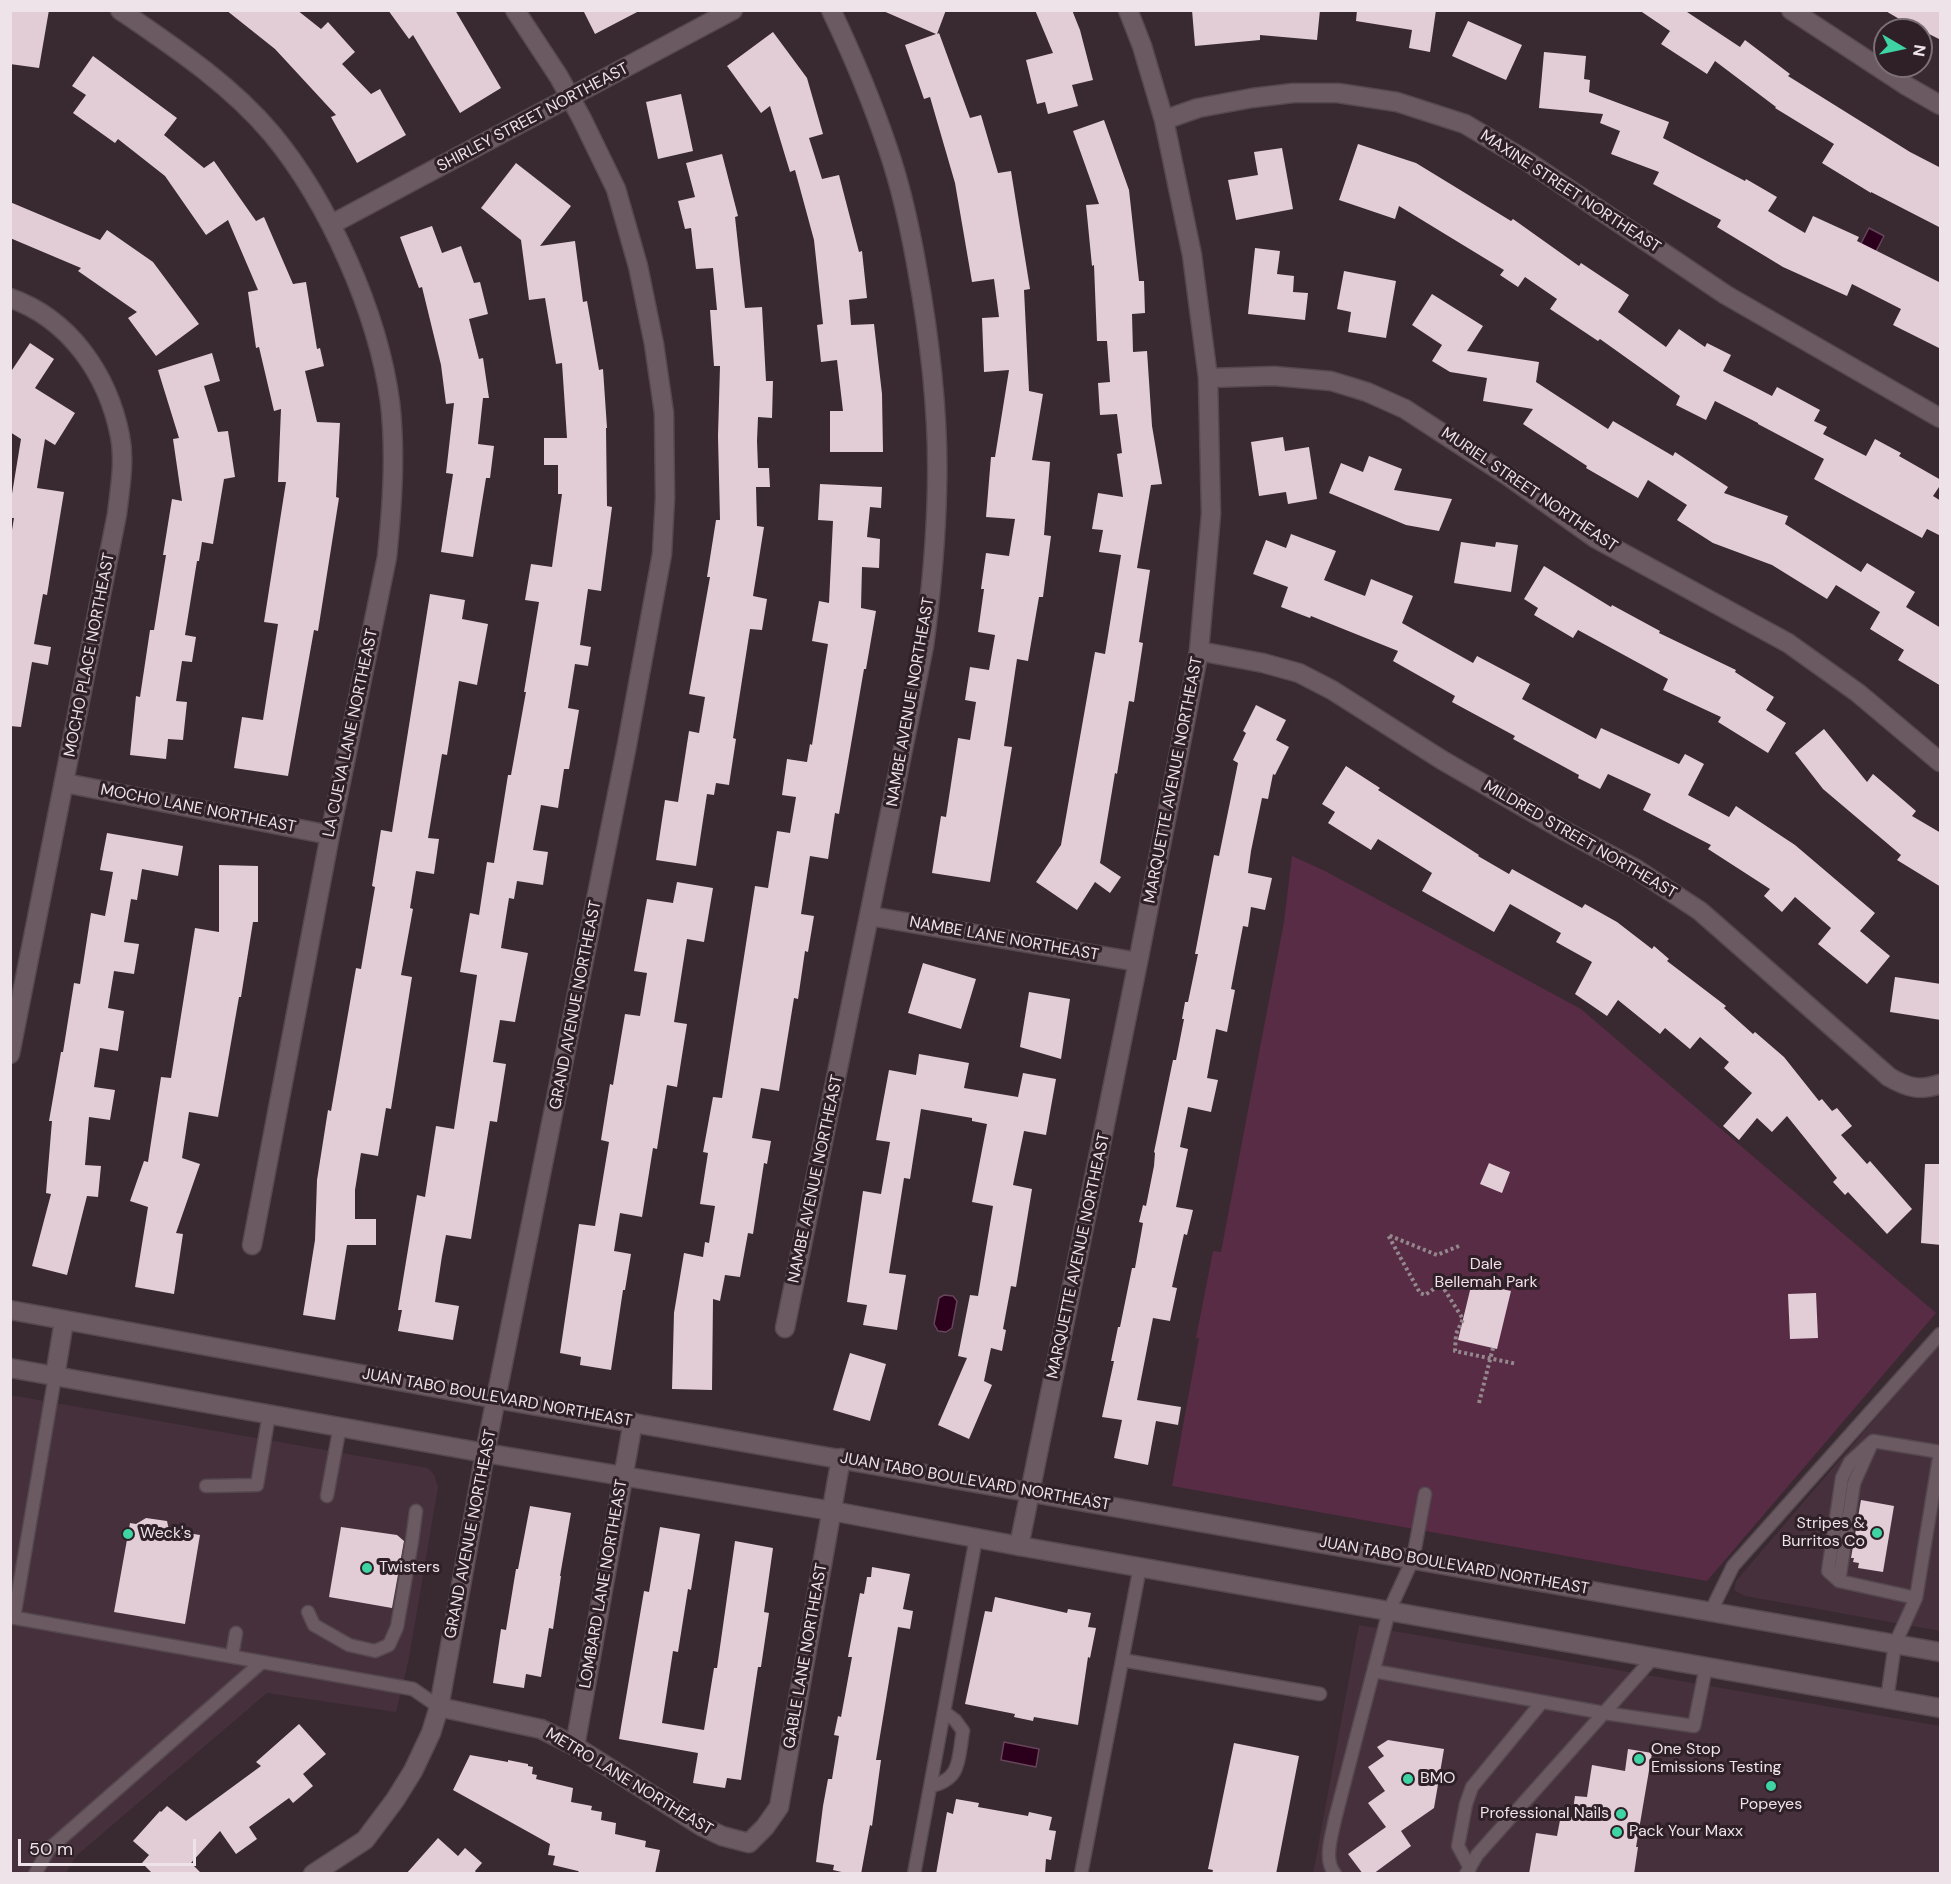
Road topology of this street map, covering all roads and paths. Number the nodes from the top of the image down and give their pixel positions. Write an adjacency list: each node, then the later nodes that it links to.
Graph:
1 (120, 10): 10 (street, LA CUEVA LANE NORTHEAST)
2 (515, 10): 7 (street)
3 (733, 10): 7 (street, SHIRLEY STREET NORTHEAST)
4 (831, 10): 18 (street, NAMBE AVENUE NORTHEAST)
5 (1128, 10): 9 (street, MARQUETTE AVENUE NORTHEAST)
6 (1791, 10): 8 (street)
7 (571, 99): 10 (street, SHIRLEY STREET NORTHEAST); 33 (street, GRAND AVENUE NORTHEAST)
8 (1941, 105)
9 (1164, 120): 12 (street, MARQUETTE AVENUE NORTHEAST); 13 (street, MAXINE STREET NORTHEAST)
10 (332, 224): 17 (street, LA CUEVA LANE NORTHEAST)
11 (10, 298): 16 (street, MOCHO PLACE NORTHEAST)
12 (1208, 378): 14 (street, MARQUETTE AVENUE NORTHEAST); 15 (street, MURIEL STREET NORTHEAST)
13 (1941, 418)
14 (1199, 651): 19 (street, MARQUETTE AVENUE NORTHEAST); 21 (street, MILDRED STREET NORTHEAST)
15 (1941, 762)
16 (65, 783): 17 (street, MOCHO LANE NORTHEAST); 20 (street, MOCHO PLACE NORTHEAST)
17 (330, 835): 22 (street, LA CUEVA LANE NORTHEAST)
18 (870, 916): 19 (street, NAMBE LANE NORTHEAST); 26 (street, NAMBE AVENUE NORTHEAST)
19 (1138, 962): 42 (street, MARQUETTE AVENUE NORTHEAST)
20 (10, 1054)
21 (1933, 1086)
22 (252, 1245)
23 (1459, 1246): 29 (path)
24 (10, 1310): 25 (street, JUAN TABO BOULEVARD NORTHEAST)
25 (64, 1321): 32 (street); 33 (street, JUAN TABO BOULEVARD NORTHEAST)
26 (785, 1328)
27 (1941, 1334): 53 (lane)
28 (1493, 1348): 29 (path)
29 (1490, 1359): 30 (path); 34 (path)
30 (1516, 1364)
31 (10, 1368): 32 (street)
32 (55, 1376): 35 (street); 55 (lane)
33 (497, 1399): 36 (street, JUAN TABO BOULEVARD NORTHEAST); 38 (street, GRAND AVENUE NORTHEAST)
34 (1479, 1403)
35 (269, 1414): 37 (street); 41 (lane)
36 (633, 1422): 39 (street, JUAN TABO BOULEVARD NORTHEAST); 40 (street, LOMBARD LANE NORTHEAST)
37 (340, 1426): 38 (street); 44 (lane)
38 (485, 1453): 40 (street); 68 (street, GRAND AVENUE NORTHEAST)
39 (841, 1458): 42 (street, JUAN TABO BOULEVARD NORTHEAST); 46 (street, GABLE LANE NORTHEAST)
40 (623, 1476): 46 (street); 72 (street, LOMBARD LANE NORTHEAST)
41 (206, 1486)
42 (1030, 1492): 48 (street, MARQUETTE AVENUE NORTHEAST); 49 (street, JUAN TABO BOULEVARD NORTHEAST)
43 (1425, 1494): 49 (lane)
44 (327, 1496)
45 (416, 1511): 54 (lane)
46 (832, 1511): 47 (street); 74 (street, GABLE LANE NORTHEAST)
47 (976, 1538): 48 (street); 70 (lane)
48 (1019, 1546): 50 (street)
49 (1413, 1559): 52 (lane); 53 (street, JUAN TABO BOULEVARD NORTHEAST)
50 (1140, 1568): 52 (street); 61 (lane)
51 (1916, 1598): 51 (lane); 57 (lane)
52 (1389, 1611): 60 (street); 64 (lane)
53 (1711, 1611): 57 (street, JUAN TABO BOULEVARD NORTHEAST)
54 (308, 1612)
55 (12, 1617): 59 (lane)
56 (236, 1633): 59 (lane)
57 (1895, 1644): 58 (street, JUAN TABO BOULEVARD NORTHEAST); 66 (lane)
58 (1941, 1652)
59 (232, 1656): 62 (lane)
60 (1653, 1658): 63 (street); 71 (lane)
61 (1122, 1660): 65 (lane); 77 (lane)
62 (262, 1662): 68 (lane); 78 (lane)
63 (1706, 1667): 66 (street); 71 (lane)
64 (1374, 1671): 67 (lane); 80 (lane)
65 (1320, 1694)
66 (1887, 1699): 69 (street)
67 (1542, 1702): 71 (lane); 76 (lane)
68 (439, 1707): 72 (street, METRO LANE NORTHEAST); 75 (street, GRAND AVENUE NORTHEAST)
69 (1941, 1708)
70 (944, 1712): 73 (lane); 73 (lane)
71 (1604, 1713): 76 (lane)
72 (575, 1746): 74 (street, METRO LANE NORTHEAST)
73 (931, 1785): 79 (lane)
74 (748, 1843)
75 (324, 1871)
76 (1468, 1871)
77 (1082, 1873)
78 (34, 1874)
79 (914, 1874)
80 (1335, 1874)

